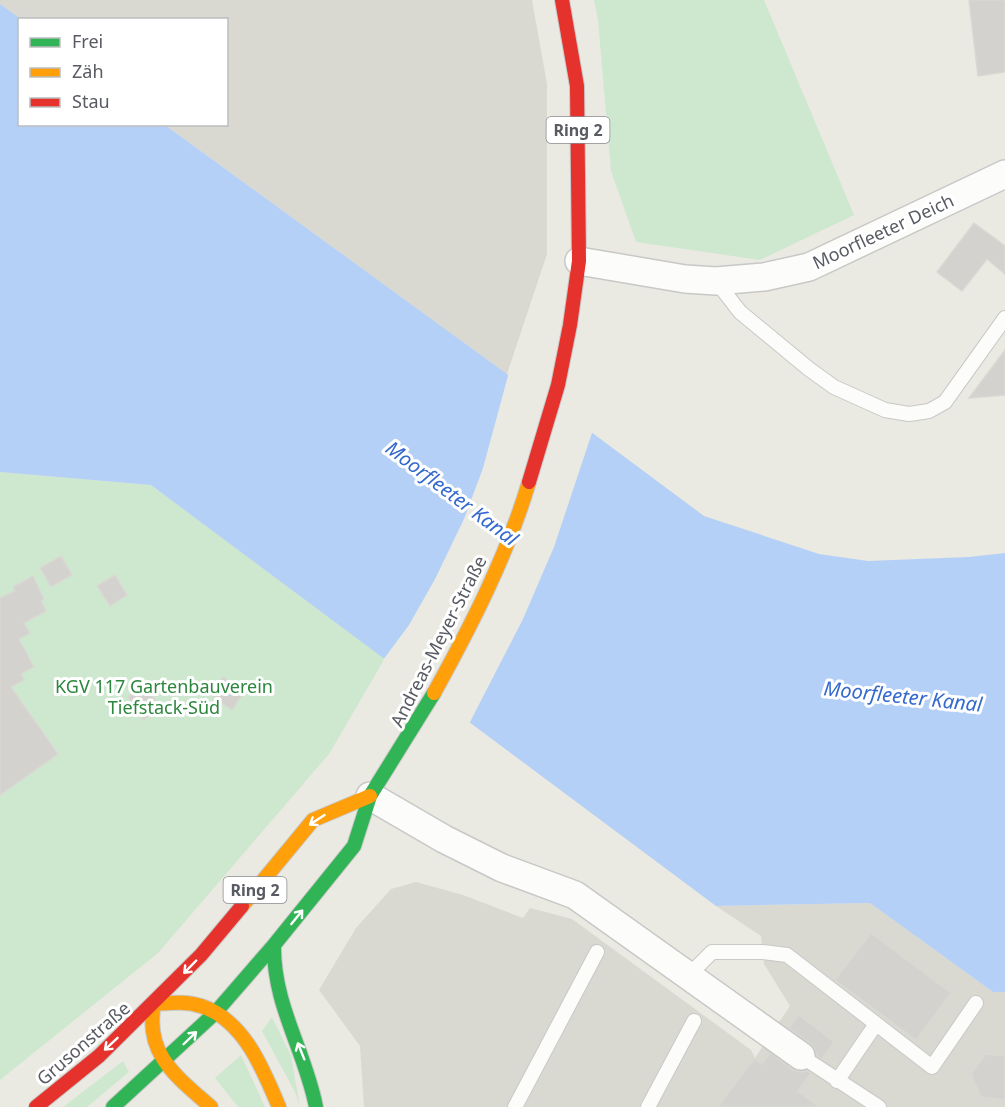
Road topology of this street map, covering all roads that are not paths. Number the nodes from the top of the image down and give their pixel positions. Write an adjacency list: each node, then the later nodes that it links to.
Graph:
1 (562, 0): 3 (main road, Andreas-Meyer-Straße / Ring 2)
2 (1005, 174): 4 (street, Moorfleeter Deich)
3 (579, 261): 4 (street, Moorfleeter Deich); 6 (main road, Andreas-Meyer-Straße / Ring 2)
4 (716, 281): 5 (lane)
5 (1005, 318)
6 (370, 796): 7 (main road, Andreas-Meyer-Straße / Ring 2, one-way to 6); 9 (street); 11 (main road, Ring 2, one-way to 11)
7 (274, 945): 12 (main road, Andreas-Meyer-Straße / Ring 2); 22 (main road, one-way to 7)
8 (597, 952): 23 (lane)
9 (688, 976): 14 (lane); 15 (street)
10 (976, 1003): 14 (lane)
11 (154, 1004): 12 (main road); 16 (main road); 18 (main road, Grusonstraße / Ring 2, one-way to 18)
12 (215, 1013): 16 (main road, Ring 2, one-way to 12); 21 (main road)
13 (694, 1021): 24 (lane)
14 (876, 1024): 17 (lane)
15 (801, 1056): 17 (lane)
16 (164, 1062): 19 (main road, Ring 2); 20 (main road)
17 (837, 1081): 25 (lane)
18 (36, 1107)
19 (113, 1107)
20 (210, 1107)
21 (279, 1107)
22 (316, 1107)
23 (515, 1107)
24 (648, 1107)
25 (879, 1107)

